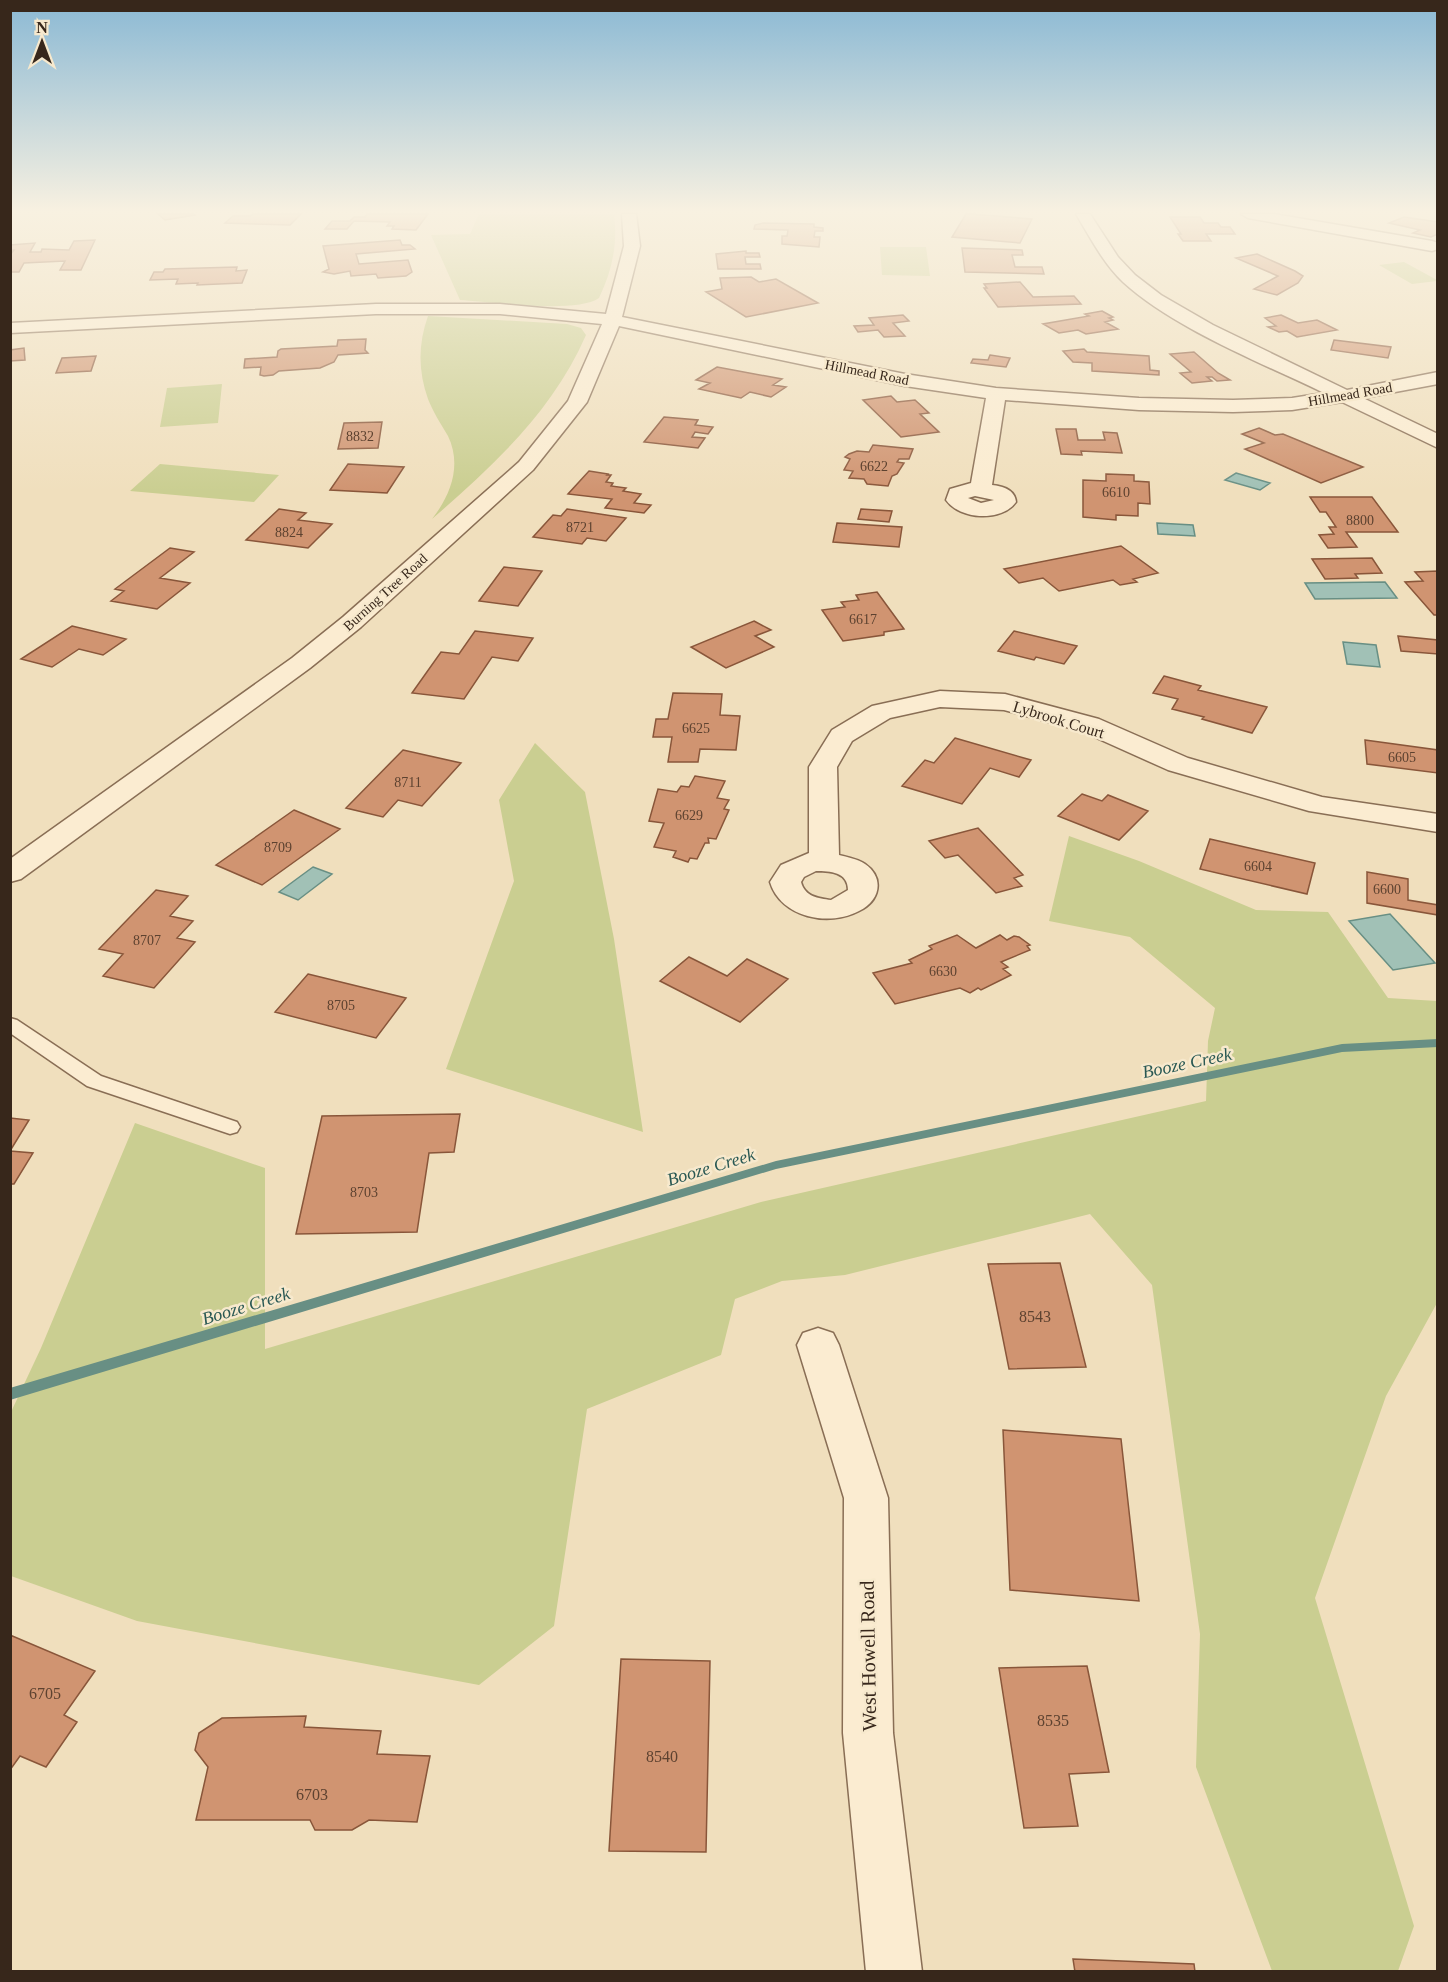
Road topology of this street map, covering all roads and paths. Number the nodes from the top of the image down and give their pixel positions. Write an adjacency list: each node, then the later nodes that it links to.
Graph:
1 (616, 306): 3 (street, Burning Tree Road)
2 (1168, 306): 7 (street)
3 (613, 320): 4 (street, Hillmead Road); 6 (street, Hillmead Road); 12 (street, Burning Tree Road)
4 (10, 328)
5 (1437, 378): 7 (street, Hillmead Road)
6 (996, 394): 7 (street, Hillmead Road); 9 (street)
7 (1345, 396): 8 (street)
8 (1437, 442)
9 (981, 489)
10 (1437, 823): 11 (street, Lybrook Court)
11 (824, 861)
12 (10, 873)
13 (10, 1024): 14 (lane)
14 (230, 1127)
15 (818, 1345): 16 (street, West Howell Road)
16 (894, 1971)

